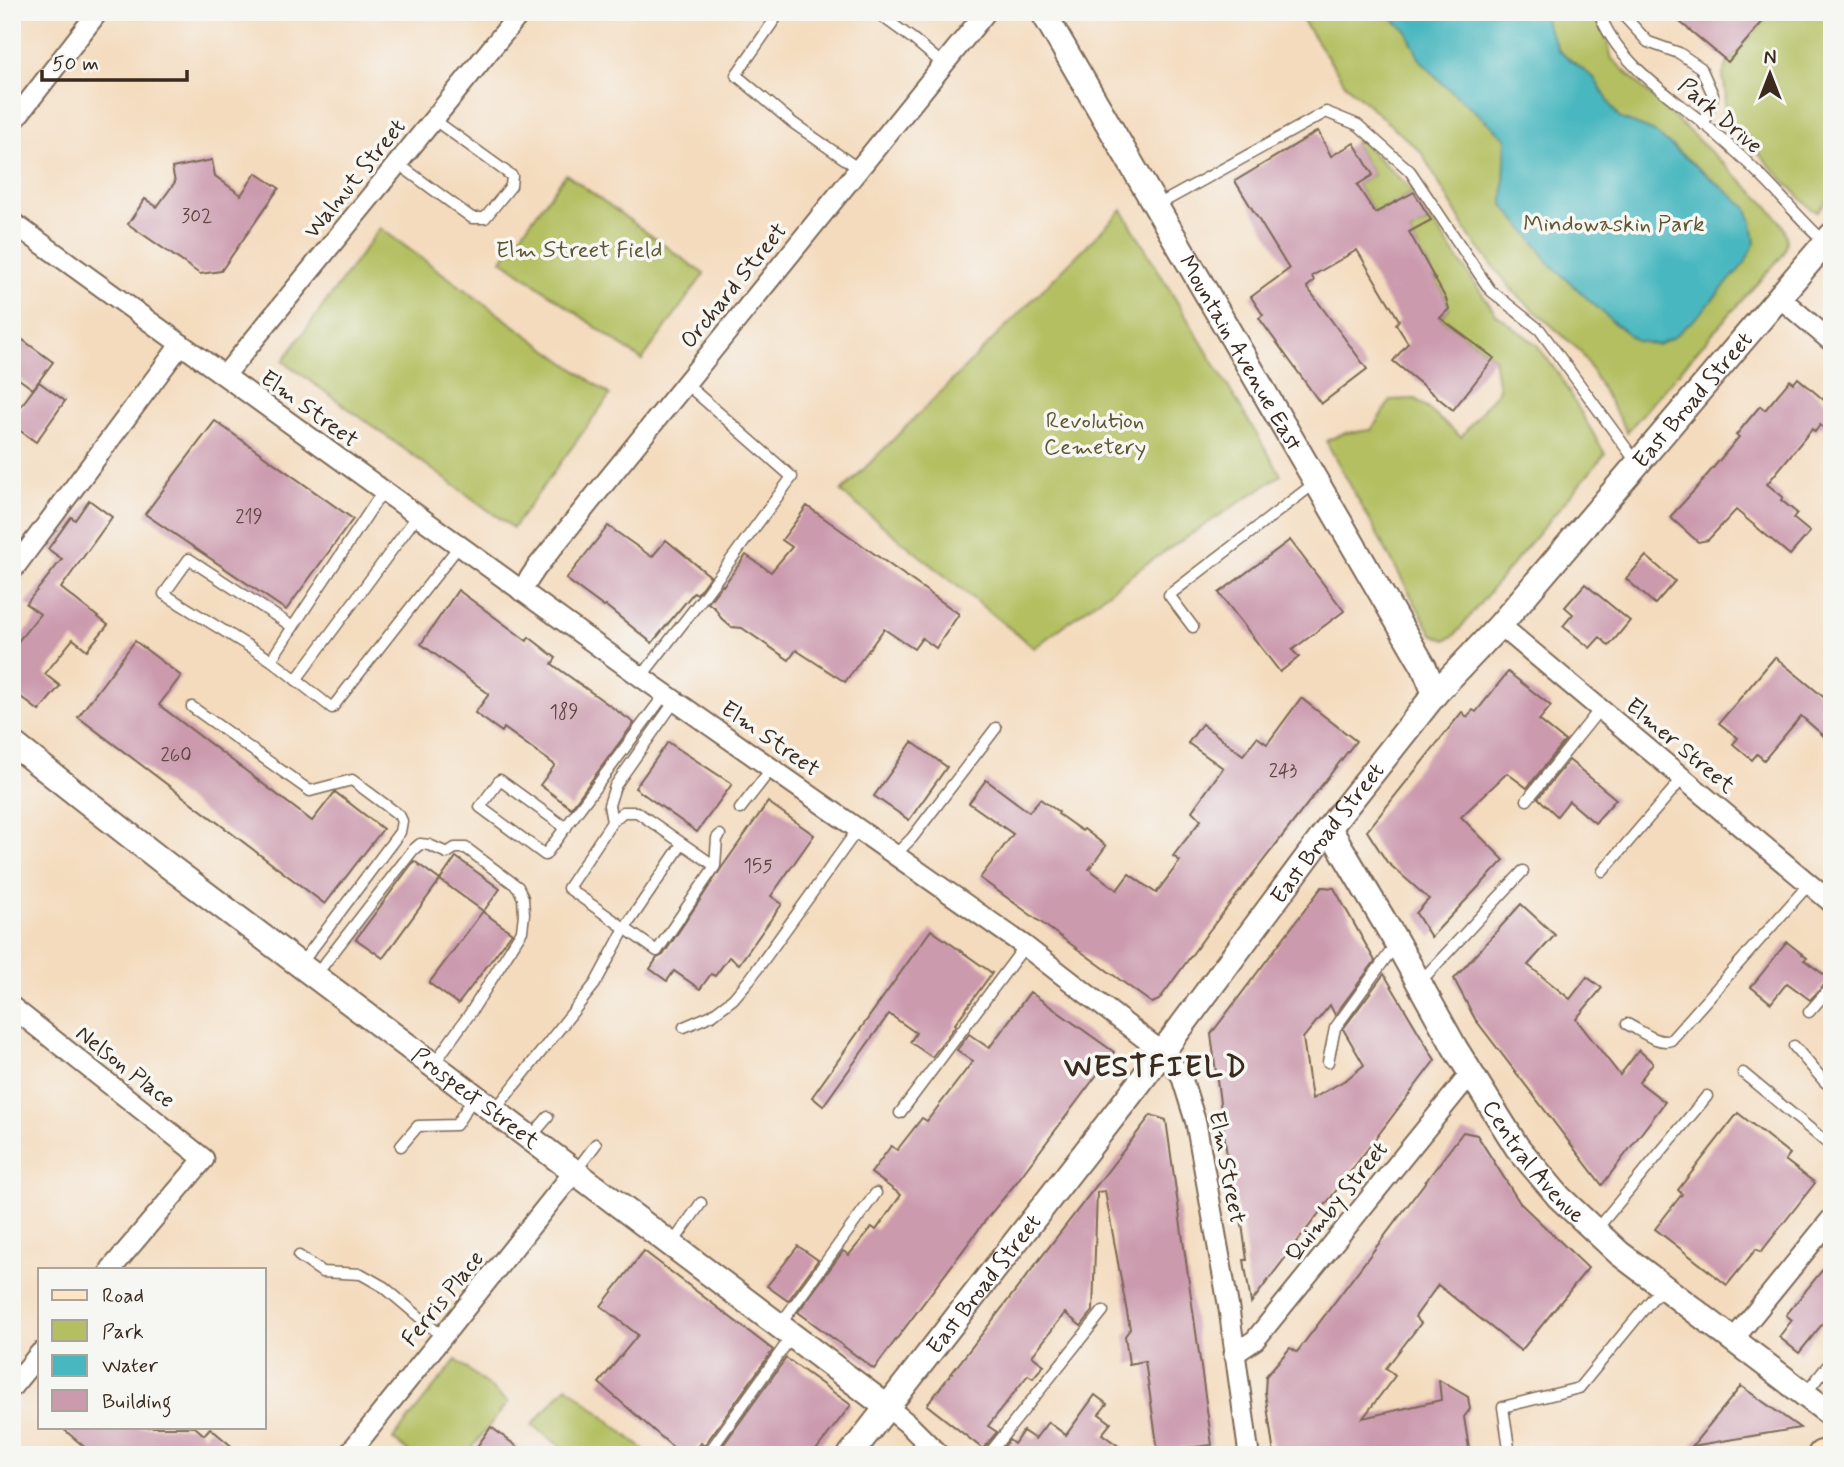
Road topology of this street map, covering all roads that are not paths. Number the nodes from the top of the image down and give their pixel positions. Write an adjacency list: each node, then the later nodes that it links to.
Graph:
1 (98, 12): 11 (street)
2 (521, 12): 10 (street, Walnut Street)
3 (780, 12): 14 (lane)
4 (876, 12): 9 (lane)
5 (986, 12): 9 (street, Orchard Street)
6 (1043, 12): 15 (street, Mountain Avenue East)
7 (1623, 13): 8 (lane); 12 (lane)
8 (1600, 15): 12 (lane, Park Drive)
9 (944, 65): 14 (street, Orchard Street)
10 (433, 119): 13 (street, Walnut Street); 13 (lane)
11 (12, 122)
12 (1704, 125): 17 (lane, Park Drive)
13 (397, 163): 21 (street, Walnut Street)
14 (859, 169): 22 (street, Orchard Street)
15 (1155, 206): 23 (lane); 24 (street, Mountain Avenue East)
16 (12, 222): 20 (street, Elm Street)
17 (1828, 239): 18 (street, East Broad Street)
18 (1779, 297): 19 (street); 23 (street, East Broad Street)
19 (1832, 342)
20 (181, 344): 21 (street, Elm Street); 28 (street)
21 (225, 375): 25 (street, Elm Street)
22 (685, 383): 29 (street, Orchard Street); 34 (lane)
23 (1637, 464): 30 (street, East Broad Street)
24 (1316, 483): 32 (lane); 36 (street, Mountain Avenue East)
25 (383, 491): 26 (street, Elm Street); 31 (lane)
26 (417, 516): 27 (street, Elm Street); 35 (lane)
27 (459, 546): 29 (street, Elm Street); 35 (lane)
28 (12, 571)
29 (521, 591): 34 (street, Elm Street)
30 (1500, 625): 36 (street, East Broad Street); 39 (street, Elmer Street)
31 (293, 626): 33 (lane); 33 (lane)
32 (1194, 627)
33 (271, 660): 35 (lane)
34 (641, 677): 37 (street, Elm Street)
35 (296, 680)
36 (1435, 694): 48 (street, East Broad Street)
37 (670, 698): 42 (street, Elm Street); 46 (lane); 47 (lane)
38 (192, 707): 61 (lane)
39 (1600, 709): 43 (street, Elmer Street); 44 (lane)
40 (996, 728): 52 (lane)
41 (12, 743): 61 (street, Prospect Street)
42 (772, 768): 45 (lane); 49 (street, Elm Street)
43 (1683, 778): 55 (lane); 56 (street, Elmer Street)
44 (1527, 800)
45 (740, 809)
46 (612, 822): 51 (lane); 58 (lane)
47 (566, 828): 47 (lane)
48 (1329, 828): 59 (street, Central Avenue); 69 (street, East Broad Street)
49 (858, 829): 52 (street, Elm Street); 67 (lane)
50 (720, 835): 53 (lane)
51 (682, 844): 53 (lane); 58 (lane)
52 (895, 855): 60 (street, Elm Street)
53 (715, 866): 58 (lane)
54 (1523, 871): 62 (lane)
55 (1603, 871)
56 (1809, 884): 57 (street, Elmer Street); 66 (lane)
57 (1832, 903)
58 (625, 928): 77 (lane)
59 (1397, 943): 62 (street, Central Avenue); 70 (lane)
60 (1024, 946): 69 (street, Elm Street); 78 (lane)
61 (308, 971): 71 (street, Prospect Street); 71 (lane)
62 (1419, 984): 72 (street, Central Avenue)
63 (1832, 986): 65 (lane)
64 (12, 1007): 91 (street, Nelson Place)
65 (1809, 1012)
66 (1627, 1024)
67 (684, 1027)
68 (1794, 1046): 74 (lane)
69 (1162, 1052): 97 (street, Elm Street); 102 (street, East Broad Street)
70 (1328, 1062)
71 (433, 1065): 76 (street, Prospect Street)
72 (1471, 1073): 88 (street, Central Avenue); 97 (street, Quimby Street)
73 (1743, 1073): 83 (lane)
74 (1832, 1088)
75 (1707, 1096): 88 (lane)
76 (474, 1097): 77 (street, Prospect Street); 82 (lane)
77 (494, 1112): 80 (street, Prospect Street)
78 (900, 1113)
79 (548, 1117): 80 (lane)
80 (530, 1139): 84 (street, Prospect Street)
81 (596, 1144): 84 (lane)
82 (401, 1146)
83 (1832, 1147)
84 (574, 1172): 89 (street, Prospect Street); 95 (street, Ferris Place)
85 (876, 1193): 94 (lane)
86 (701, 1203): 89 (lane)
87 (1832, 1218): 96 (street)
88 (1595, 1231): 92 (street, Central Avenue)
89 (672, 1244): 94 (street, Prospect Street)
90 (299, 1256): 95 (lane)
91 (112, 1268)
92 (1662, 1287): 96 (street, Central Avenue); 111 (lane)
93 (1103, 1311): 109 (lane)
94 (786, 1331): 102 (street, Prospect Street); 106 (lane)
95 (443, 1336): 105 (street, Ferris Place)
96 (1733, 1340): 101 (street, Central Avenue)
97 (1234, 1354): 110 (street, Elm Street)
98 (38, 1355): 100 (street)
99 (1832, 1360): 101 (lane)
100 (12, 1387)
101 (1804, 1395): 103 (street, Central Avenue)
102 (887, 1407): 107 (street, East Broad Street); 108 (street, Prospect Street)
103 (1832, 1415)
104 (1832, 1453): 112 (main road)
105 (348, 1455)
106 (706, 1455)
107 (850, 1455)
108 (939, 1455)
109 (988, 1455)
110 (1249, 1455)
111 (1510, 1455)
112 (1822, 1455)

